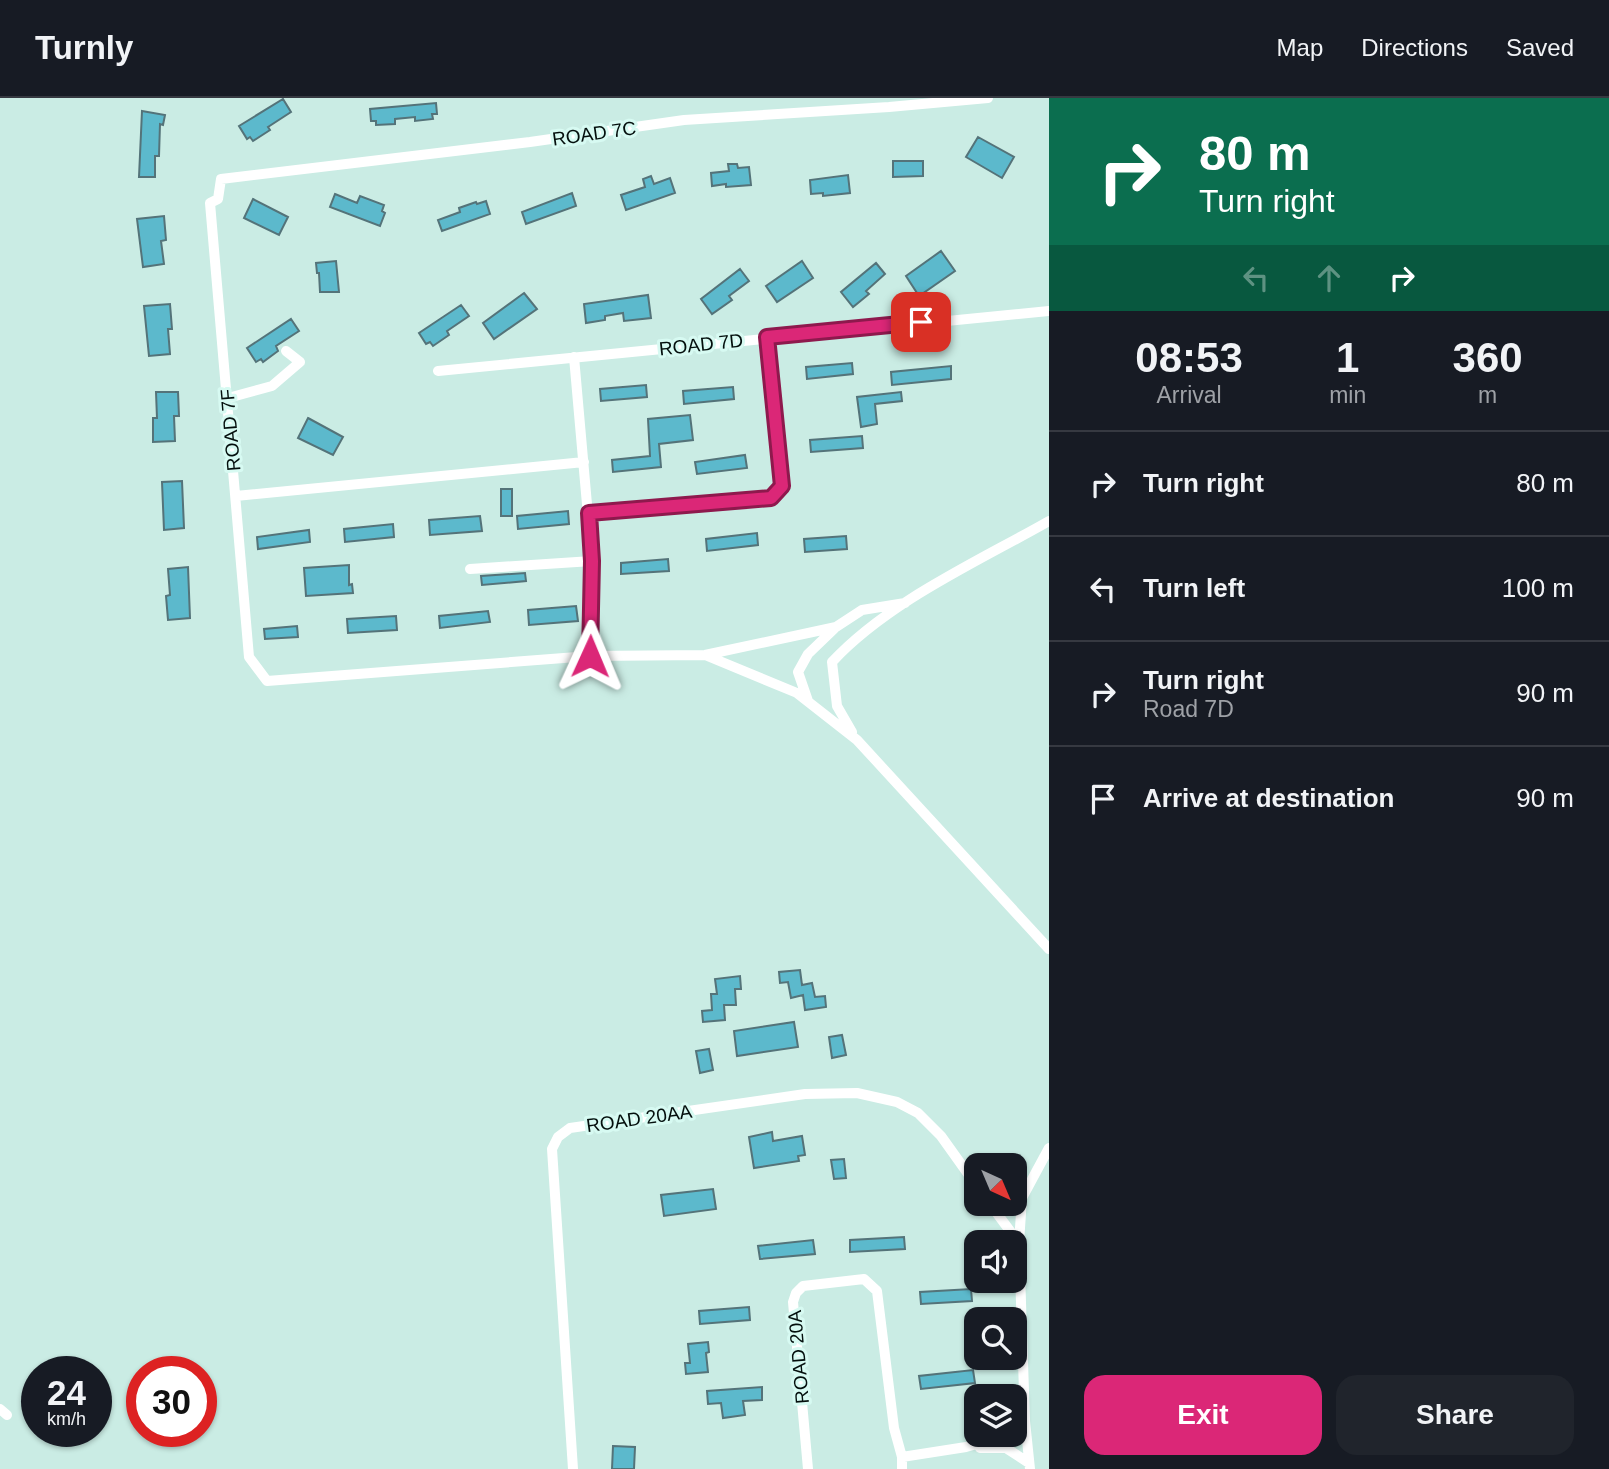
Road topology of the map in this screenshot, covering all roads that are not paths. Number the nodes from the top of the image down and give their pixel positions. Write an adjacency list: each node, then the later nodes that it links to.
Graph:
1 (988, 98): 2 (street, ROAD 7C)
2 (851, 103): 3 (street, ROAD 7C)
3 (218, 199): 9 (street, ROAD 7F)
4 (1049, 311): 5 (street, ROAD 7D)
5 (767, 337): 7 (street, ROAD 7D); 12 (street)
6 (286, 351): 9 (street)
7 (574, 357): 8 (street, ROAD 7D); 10 (street)
8 (438, 370)
9 (228, 398): 11 (street, ROAD 7F)
10 (584, 462): 11 (street); 12 (street)
11 (236, 496): 19 (street, ROAD 7F)
12 (589, 513): 14 (street)
13 (1049, 521): 16 (street)
14 (592, 561): 15 (street); 19 (street)
15 (470, 569)
16 (905, 603): 17 (street); 21 (street)
17 (836, 627): 18 (street); 20 (street)
18 (705, 655): 19 (street); 20 (street)
19 (590, 656)
20 (808, 701): 21 (street)
21 (857, 740): 22 (street)
22 (1049, 949)
23 (1049, 1148): 25 (street)
24 (964, 1168): 32 (street, ROAD 20AA)
25 (1020, 1230)
26 (1021, 1293): 27 (street)
27 (1024, 1384)
28 (1027, 1438): 31 (street)
29 (967, 1447): 30 (street, ROAD 20A); 31 (street, ROAD 20A)
30 (902, 1463): 33 (street, ROAD 20A)
31 (1030, 1466)
32 (573, 1469)
33 (808, 1469)

